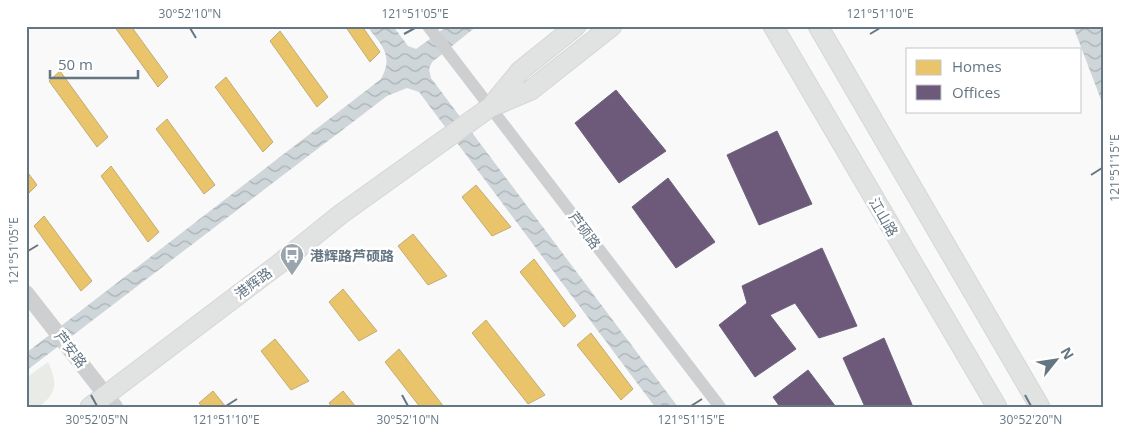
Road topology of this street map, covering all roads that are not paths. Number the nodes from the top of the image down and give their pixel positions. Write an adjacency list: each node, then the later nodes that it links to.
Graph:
1 (576, 26): 6 (main road, 港辉路)
2 (612, 26): 6 (main road, 港辉路)
3 (773, 26): 11 (main road, 江山路)
4 (818, 26): 12 (main road)
5 (430, 29): 6 (street, 芦硕路)
6 (490, 108): 8 (main road, 港辉路); 10 (street, 芦硕路)
7 (26, 293): 8 (street, 芦安路)
8 (110, 401): 9 (main road, 港辉路)
9 (90, 407)
10 (720, 407)
11 (997, 407)
12 (1040, 407)

